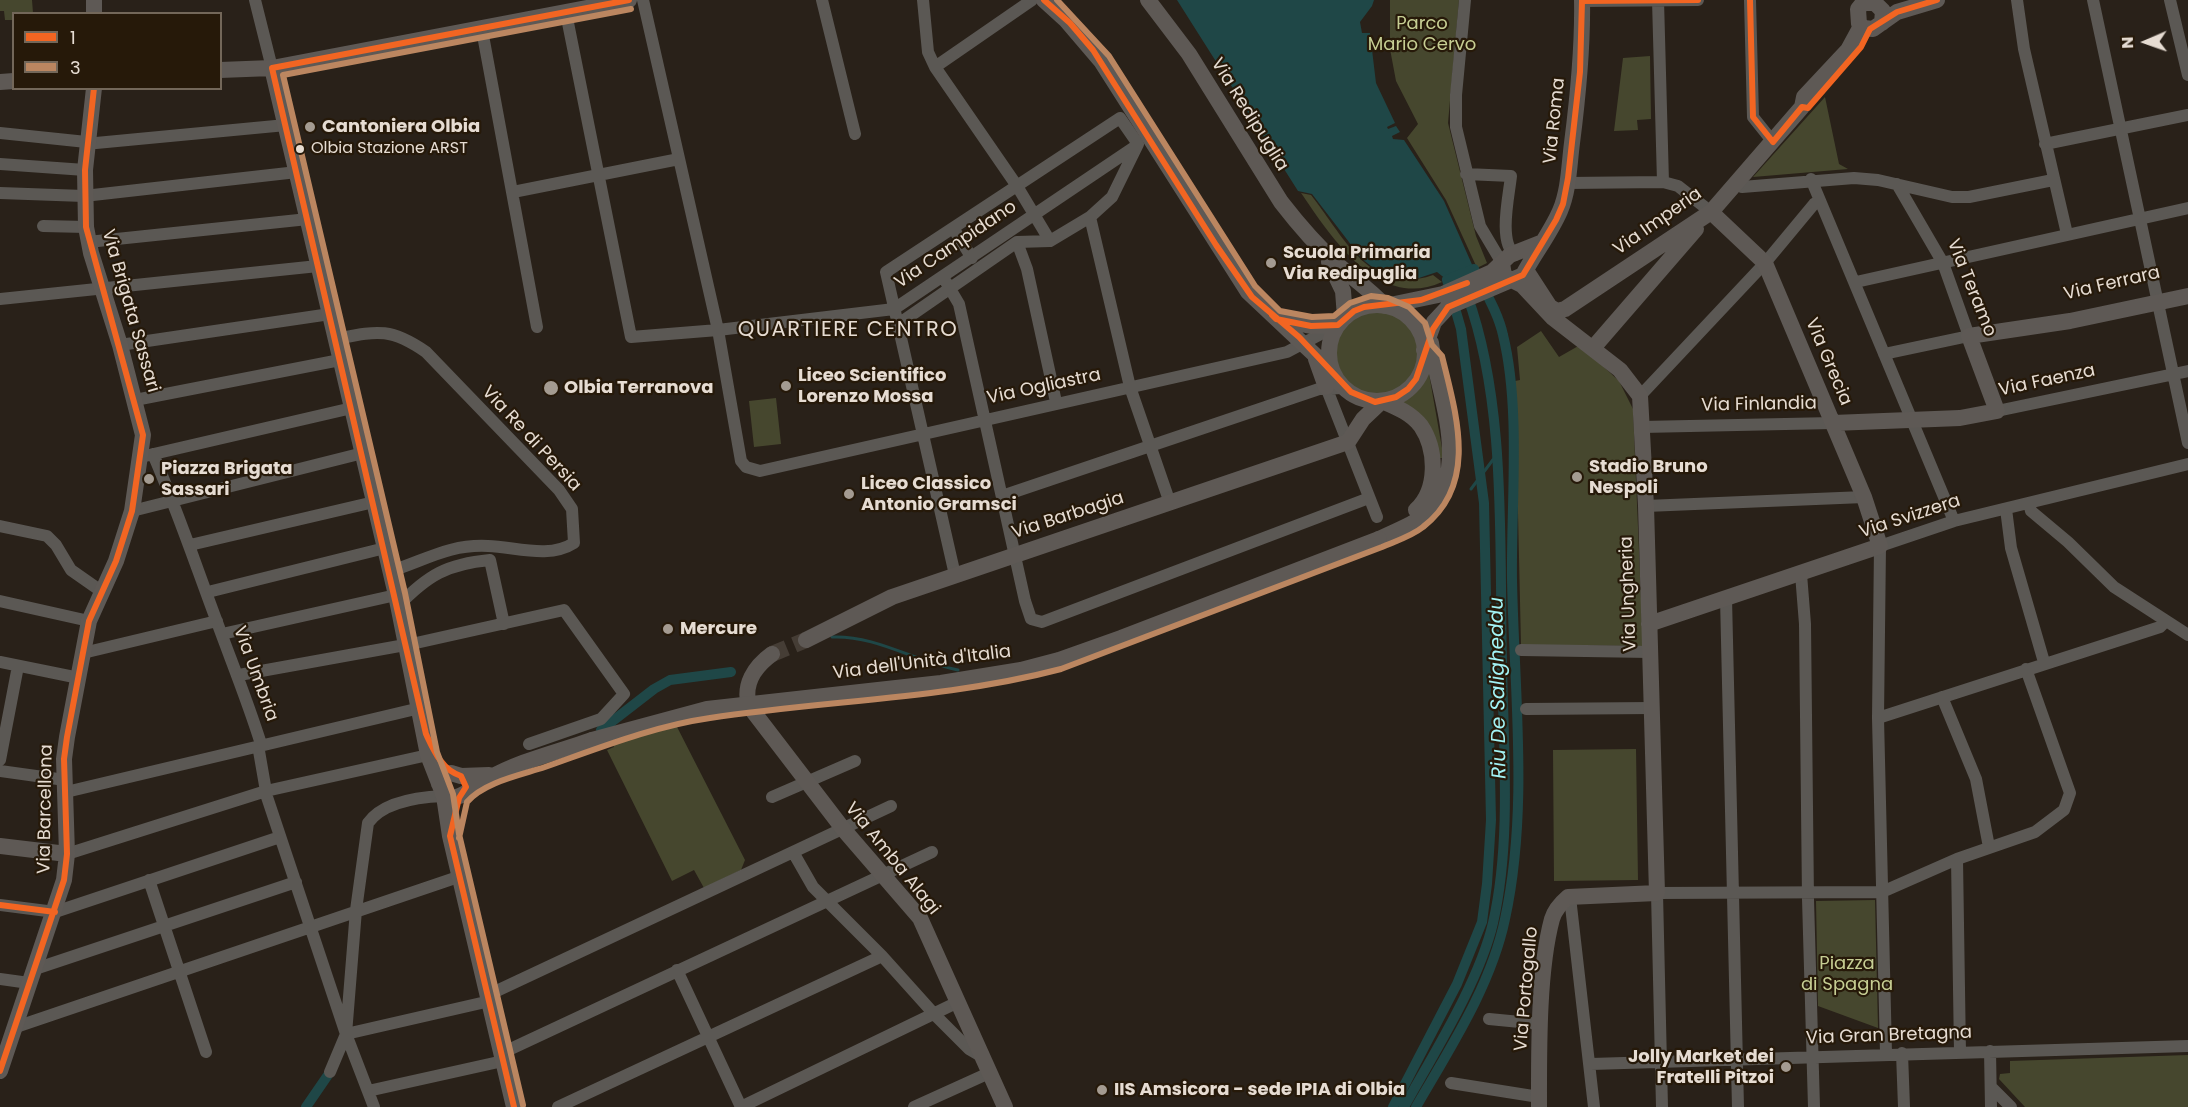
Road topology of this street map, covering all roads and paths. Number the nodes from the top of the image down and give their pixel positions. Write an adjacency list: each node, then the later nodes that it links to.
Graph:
1 (255, 0): 23 (street)
2 (629, 0): 19 (street)
3 (644, 0): 36 (street)
4 (822, 0): 31 (street)
5 (923, 0): 22 (street)
6 (1148, 0): 66 (street, Via Redipuglia)
7 (1465, 0): 40 (street)
8 (1582, 0): 17 (street); 45 (street, Via Roma)
9 (1698, 0): 17 (street)
10 (1750, 0): 33 (street)
11 (1900, 0): 18 (street)
12 (1937, 0): 20 (street)
13 (2017, 0): 35 (street)
14 (2093, 0): 29 (street)
15 (2170, 0): 25 (street)
16 (1043, 1): 22 (street); 32 (street)
17 (1658, 1): 44 (street)
18 (1864, 3): 20 (street); 20 (street)
19 (566, 13): 21 (street); 41 (street)
20 (1871, 26): 33 (street, Via Imperia)
21 (482, 30): 23 (street); 49 (street)
22 (935, 67): 48 (street)
23 (272, 68): 24 (street); 28 (street)
24 (222, 70)
25 (2188, 75)
26 (94, 90): 34 (street, Via Brigata Sassari)
27 (2188, 115): 29 (street)
28 (286, 125): 34 (street); 39 (street)
29 (2120, 130): 35 (street); 57 (street)
30 (0, 133): 34 (street)
31 (855, 134)
32 (1144, 141): 48 (street); 55 (street, Via Campidano); 56 (street, Via Campidano); 87 (street)
33 (1773, 142): 46 (street, Via Imperia)
34 (88, 143): 38 (street, Via Brigata Sassari)
35 (2045, 144): 43 (street)
36 (679, 159): 41 (street); 90 (street)
37 (0, 164): 38 (street)
38 (86, 170): 51 (street, Via Brigata Sassari)
39 (297, 172): 51 (street); 58 (street)
40 (1466, 174): 71 (street); 71 (street)
41 (598, 176): 49 (street); 90 (street, Via Campidano)
42 (1811, 179): 46 (street); 47 (street); 52 (street)
43 (2053, 180): 47 (street); 62 (street)
44 (1663, 182): 45 (street); 54 (street)
45 (1568, 183): 71 (street, Via Roma)
46 (1737, 183): 54 (street, Via Imperia)
47 (1897, 184): 68 (street, Via Teramo)
48 (1017, 186): 55 (street); 60 (street)
49 (513, 192): 89 (street)
50 (0, 193): 51 (street)
51 (84, 196): 61 (street, Via Brigata Sassari)
52 (1819, 201): 69 (street); 73 (street)
53 (2188, 208): 57 (street)
54 (1711, 212): 65 (street, Via Imperia); 69 (street, Via Grecia)
55 (1034, 213): 63 (street); 67 (street, Via Campidano)
56 (1090, 218): 63 (street, Via Campidano); 102 (street)
57 (2140, 218): 62 (street); 79 (street)
58 (308, 219): 61 (street); 70 (street)
59 (43, 226): 61 (street)
60 (953, 228): 67 (street); 83 (street)
61 (87, 234): 76 (street, Via Brigata Sassari)
62 (2067, 234): 68 (street)
63 (1050, 241): 64 (street, Via Campidano)
64 (1017, 242): 72 (street, Via Campidano); 106 (street)
65 (1676, 242): 85 (street, Via Imperia); 95 (street, Via Imperia)
66 (1320, 248): 75 (street, Via Redipuglia); 86 (street, Via Redipuglia)
67 (972, 258): 72 (street, Via Campidano)
68 (1943, 263): 73 (street); 91 (street, Via Teramo)
69 (1765, 264): 103 (street); 113 (street, Via Grecia)
70 (318, 266): 76 (street); 84 (street)
71 (1516, 267): 80 (street, Via Roma); 85 (street)
72 (946, 282): 83 (street, Via Campidano); 88 (street, Via Campidano); 111 (street)
73 (1856, 282): 97 (street)
74 (2188, 287): 79 (street, Via Ferrara)
75 (1369, 289): 81 (street); 82 (street, Via Redipuglia)
76 (102, 290): 78 (street); 93 (street, Via Brigata Sassari)
77 (2188, 296): 79 (street, Via Ferrara)
78 (0, 299)
79 (2158, 299): 91 (street, Via Ferrara); 100 (street)
80 (1446, 301): 81 (street, Via Roma); 94 (street)
81 (1407, 302): 82 (street, Via Roma)
82 (1385, 306): 86 (street); 94 (street)
83 (894, 309): 88 (street); 90 (street, Via Campidano)
84 (330, 314): 92 (street); 93 (street)
85 (1566, 317): 95 (street)
86 (1338, 318): 87 (street); 96 (street, Via Ogliastra); 101 (street)
87 (1276, 319): 96 (street)
88 (897, 325): 115 (street)
89 (537, 327)
90 (718, 330): 115 (street, Via Ogliastra)
91 (1970, 336): 97 (street, Via Ferrara); 109 (street, Via Teramo)
92 (336, 339): 98 (street); 141 (street, Via Re di Persia)
93 (120, 345): 104 (street, Via Brigata Sassari)
94 (1429, 348): 105 (street); 136 (street, Via dell'Unità d'Italia)
95 (1593, 348): 103 (street)
96 (1310, 349): 101 (street); 102 (street, Via Ogliastra)
97 (1884, 354): 112 (street)
98 (340, 360): 104 (street); 107 (street)
99 (2188, 371): 100 (street, Via Faenza)
100 (2174, 374): 109 (street, Via Faenza); 118 (street)
101 (1329, 380): 105 (street); 117 (street); 119 (street)
102 (1130, 387): 106 (street, Via Ogliastra); 119 (street)
103 (1640, 396): 114 (street, Via Ungheria)
104 (135, 400): 116 (street, Via Brigata Sassari)
105 (1382, 401): 108 (street, Via dell'Unità d'Italia); 110 (street)
106 (1056, 402): 111 (street, Via Ogliastra)
107 (352, 408): 120 (street); 121 (street)
108 (1400, 408): 110 (street); 136 (street, Via dell'Unità d'Italia)
109 (1997, 411): 112 (street, Via Faenza)
110 (1370, 414): 117 (street)
111 (984, 418): 115 (street, Via Ogliastra); 123 (street)
112 (1912, 421): 113 (street, Via Finlandia); 134 (street)
113 (1833, 423): 114 (street, Via Finlandia); 124 (street, Via Grecia)
114 (1642, 427): 130 (street, Via Ungheria)
115 (922, 434): 143 (street)
116 (142, 435): 121 (street, Via Barcellona)
117 (1348, 442): 125 (street); 128 (street, Via Barbagia)
118 (2188, 443)
119 (1150, 447): 123 (street); 128 (street)
120 (363, 453): 126 (street); 127 (street)
121 (146, 456): 126 (street, Via Umbria); 132 (street, Via Barcellona)
122 (2188, 464): 129 (street, Via Svizzera)
123 (1002, 496): 140 (street)
124 (1864, 497): 130 (street); 138 (street, Via Grecia)
125 (1369, 498): 133 (street); 140 (street)
126 (174, 500): 132 (street); 137 (street, Via Umbria)
127 (374, 502): 137 (street); 139 (street)
128 (1170, 503): 140 (street, Via Barbagia)
129 (2029, 503): 131 (street, Via Svizzera); 151 (street)
130 (1646, 506): 153 (street, Via Ungheria)
131 (2006, 509): 134 (street, Via Svizzera); 163 (street)
132 (132, 511): 144 (street, Via Barcellona)
133 (1377, 517)
134 (1954, 521): 138 (street, Via Svizzera)
135 (0, 526): 144 (street)
136 (1379, 539): 182 (street, Via dell'Unità d'Italia, bridge)
137 (190, 545): 145 (street, Via Umbria)
138 (1880, 546): 142 (street, Via Svizzera); 172 (street)
139 (385, 548): 141 (street); 145 (street)
140 (1015, 554): 143 (street, Via Barbagia)
141 (391, 571): 147 (street)
142 (1801, 574): 146 (street, Via Svizzera); 201 (street)
143 (955, 575): 156 (street, Via Barbagia)
144 (100, 591): 149 (street, Via Barcellona)
145 (208, 592): 150 (street, Via Umbria)
146 (1726, 598): 153 (street, Via Svizzera); 200 (street)
147 (397, 600): 152 (street); 154 (street); 157 (street)
148 (0, 602): 149 (street)
149 (89, 621): 160 (street, Via Barcellona)
150 (217, 621): 154 (street, Via Umbria); 160 (street)
151 (2165, 622): 155 (street); 163 (street)
152 (504, 624): 157 (street); 175 (street)
153 (1649, 624): 159 (street, Via Ungheria)
154 (222, 634): 166 (street, Via Umbria)
155 (2187, 634)
156 (806, 640)
157 (407, 643): 166 (street); 169 (street)
158 (1521, 650): 159 (street)
159 (1650, 652): 170 (street, Via Ungheria)
160 (83, 654): 167 (street, Via Barcellona)
161 (772, 654): 180 (street, Via Amba Alagi)
162 (0, 662): 164 (street)
163 (2044, 662): 165 (street)
164 (18, 666): 167 (street); 177 (street)
165 (2026, 669): 168 (street); 189 (street)
166 (239, 675): 174 (street, Via Umbria)
167 (79, 678): 181 (street, Via Barcellona)
168 (1942, 697): 172 (street); 189 (street)
169 (420, 708): 173 (street); 174 (street)
170 (1652, 708): 171 (street); 199 (street, Via Ungheria)
171 (1526, 709)
172 (1878, 718): 198 (street)
173 (426, 734): 176 (street); 182 (street)
174 (261, 744): 181 (street); 183 (street, Via Umbria)
175 (529, 744)
176 (428, 755): 182 (street); 183 (street)
177 (0, 760)
178 (855, 761): 180 (street)
179 (0, 771): 181 (street)
180 (807, 782): 184 (street); 186 (street, Via Amba Alagi)
181 (66, 786): 192 (street, Via Barcellona)
182 (453, 786): 195 (street); 205 (street)
183 (266, 791): 187 (street, Via Umbria); 192 (street)
184 (772, 797)
185 (891, 806): 186 (street)
186 (844, 830): 190 (street); 194 (street, Via Amba Alagi)
187 (280, 837): 196 (street); 197 (street, Via Umbria)
188 (0, 846): 192 (street)
189 (1989, 847): 193 (street)
190 (793, 852): 203 (street); 216 (street)
191 (932, 852): 194 (street)
192 (68, 854): 206 (street, Via Barcellona)
193 (1957, 859): 198 (street); 230 (street)
194 (881, 875): 203 (street); 217 (street, Via Amba Alagi)
195 (461, 876): 205 (street); 216 (street)
196 (149, 880): 206 (street); 207 (street)
197 (296, 882): 207 (street); 208 (street, Via Umbria)
198 (1882, 892): 201 (street); 228 (street)
199 (1657, 893): 200 (street); 202 (street); 235 (street)
200 (1734, 893): 201 (street); 234 (street)
201 (1808, 893): 232 (street)
202 (1568, 897): 220 (street, Via Portogallo); 236 (street)
203 (827, 901): 209 (street); 210 (street)
204 (0, 905): 206 (street)
205 (356, 910): 208 (street); 215 (street)
206 (55, 912): 212 (street, Via Barcellona)
207 (163, 926): 211 (street); 212 (street)
208 (310, 926): 211 (street); 214 (street, Via Umbria)
209 (882, 956): 218 (street); 223 (street)
210 (677, 970): 223 (street); 233 (street)
211 (178, 971): 221 (street); 226 (street)
212 (32, 976): 213 (street); 221 (street, Via Barcellona)
213 (0, 979)
214 (328, 979): 215 (street); 222 (street, Via Umbria)
215 (350, 982): 222 (street)
216 (489, 998): 222 (street); 233 (street)
217 (958, 1002): 218 (street); 231 (street, Via Amba Alagi)
218 (935, 1015): 231 (street); 247 (street)
219 (1489, 1019): 220 (street)
220 (1541, 1024): 243 (street, Via Portogallo)
221 (13, 1028): 225 (street, Via Barcellona)
222 (346, 1035): 238 (street); 242 (street, Via Umbria)
223 (709, 1039): 246 (street); 247 (street)
224 (2188, 1046): 227 (street, Via Gran Bretagna)
225 (3, 1050): 237 (street, Via Barcellona)
226 (206, 1052)
227 (1990, 1052): 230 (street, Via Gran Bretagna); 241 (street)
228 (1887, 1053): 229 (street, Via Gran Bretagna); 232 (street, Via Gran Bretagna)
229 (1902, 1053): 230 (street, Via Gran Bretagna); 254 (street)
230 (1960, 1053)
231 (981, 1056): 239 (street, Via Amba Alagi)
232 (1812, 1056): 234 (street, Via Gran Bretagna); 253 (street)
233 (502, 1057): 242 (street); 245 (street)
234 (1737, 1059): 235 (street, Via Gran Bretagna); 252 (street)
235 (1661, 1062): 236 (street, Via Gran Bretagna); 251 (street)
236 (1591, 1064): 250 (street)
237 (0, 1071)
238 (330, 1072)
239 (989, 1073): 248 (street); 249 (street, Via Amba Alagi)
240 (1451, 1083): 243 (street)
241 (1991, 1087): 255 (street); 256 (street)
242 (368, 1091): 244 (street, Via Umbria)
243 (1539, 1102)
244 (374, 1107)
245 (514, 1107)
246 (558, 1107)
247 (741, 1107)
248 (914, 1107)
249 (1005, 1107)
250 (1594, 1107)
251 (1662, 1107)
252 (1738, 1107)
253 (1814, 1107)
254 (1904, 1107)
255 (1991, 1107)
256 (2011, 1107)

